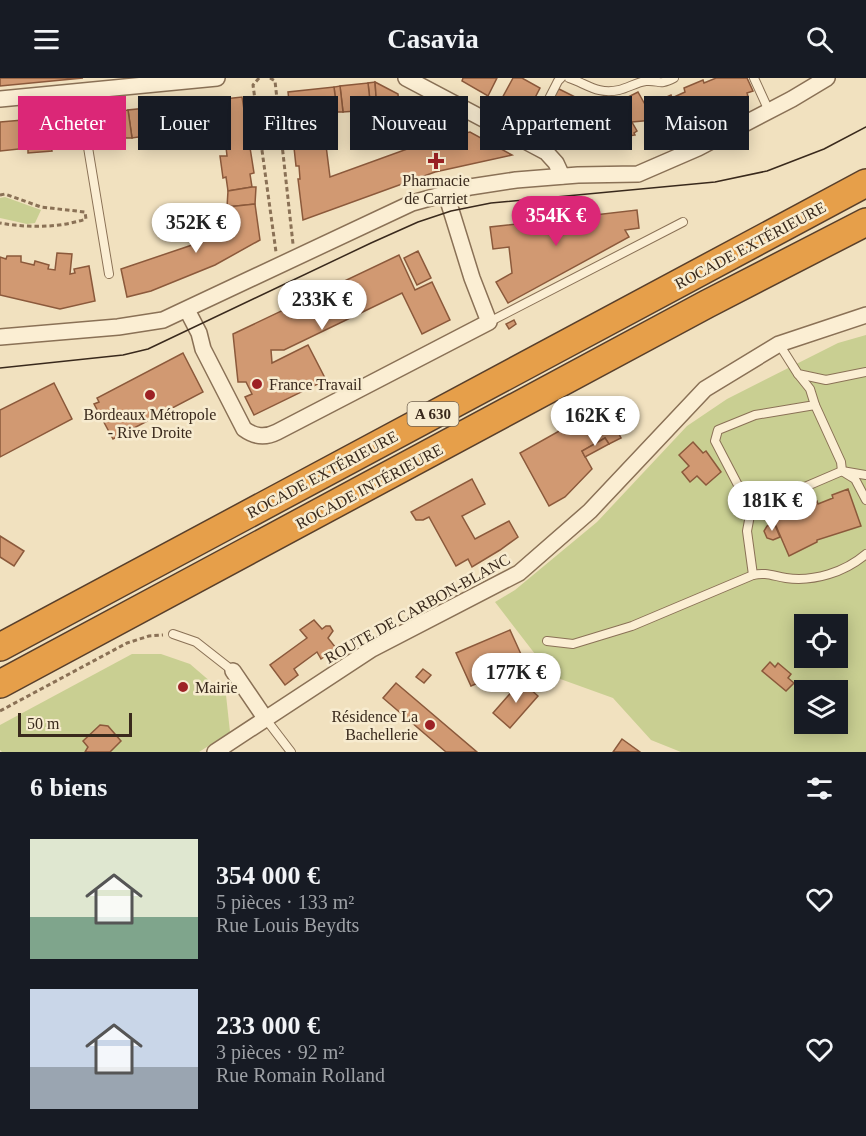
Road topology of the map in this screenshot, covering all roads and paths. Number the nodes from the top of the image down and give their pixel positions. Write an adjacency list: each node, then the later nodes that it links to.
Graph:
1 (217, 78): 10 (street)
2 (259, 78): 25 (path)
3 (270, 78): 24 (path)
4 (406, 78): 14 (street)
5 (561, 78): 11 (lane)
6 (569, 78): 7 (lane)
7 (674, 78)
8 (754, 78): 13 (lane)
9 (827, 78): 13 (street)
10 (79, 93): 12 (street); 26 (lane)
11 (550, 96)
12 (0, 99)
13 (769, 111): 16 (street)
14 (480, 117)
15 (542, 150): 16 (street)
16 (562, 176): 18 (street)
17 (866, 183): 44 (highway, ROCADE EXTÉRIEURE / A 630)
18 (446, 194): 24 (street); 30 (street)
19 (0, 195): 20 (path)
20 (0, 222)
21 (683, 222): 30 (lane)
22 (866, 222): 27 (highway, ROCADE INTÉRIEURE / A 630)
23 (866, 232): 27 (highway)
24 (294, 258): 25 (street)
25 (278, 266): 28 (street)
26 (109, 274)
27 (707, 304): 46 (highway, ROCADE INTÉRIEURE / A 630)
28 (187, 310): 30 (street); 31 (street)
29 (866, 315): 32 (street, ROUTE DE CARBON-BLANC)
30 (489, 322)
31 (0, 337)
32 (779, 344): 34 (lane); 48 (street, ROUTE DE CARBON-BLANC)
33 (866, 372): 34 (lane)
34 (798, 374): 35 (lane)
35 (815, 405): 36 (lane); 39 (lane)
36 (842, 471): 37 (lane); 38 (lane); 39 (lane)
37 (866, 476)
38 (866, 500)
39 (751, 510): 41 (lane)
40 (866, 554): 41 (lane)
41 (753, 575): 43 (lane)
42 (173, 634): 45 (lane); 47 (path)
43 (547, 641)
44 (0, 647)
45 (233, 671): 48 (street)
46 (0, 684)
47 (0, 711)
48 (265, 718): 49 (street, ROUTE DE CARBON-BLANC); 50 (lane)
49 (215, 752)
50 (291, 752)

